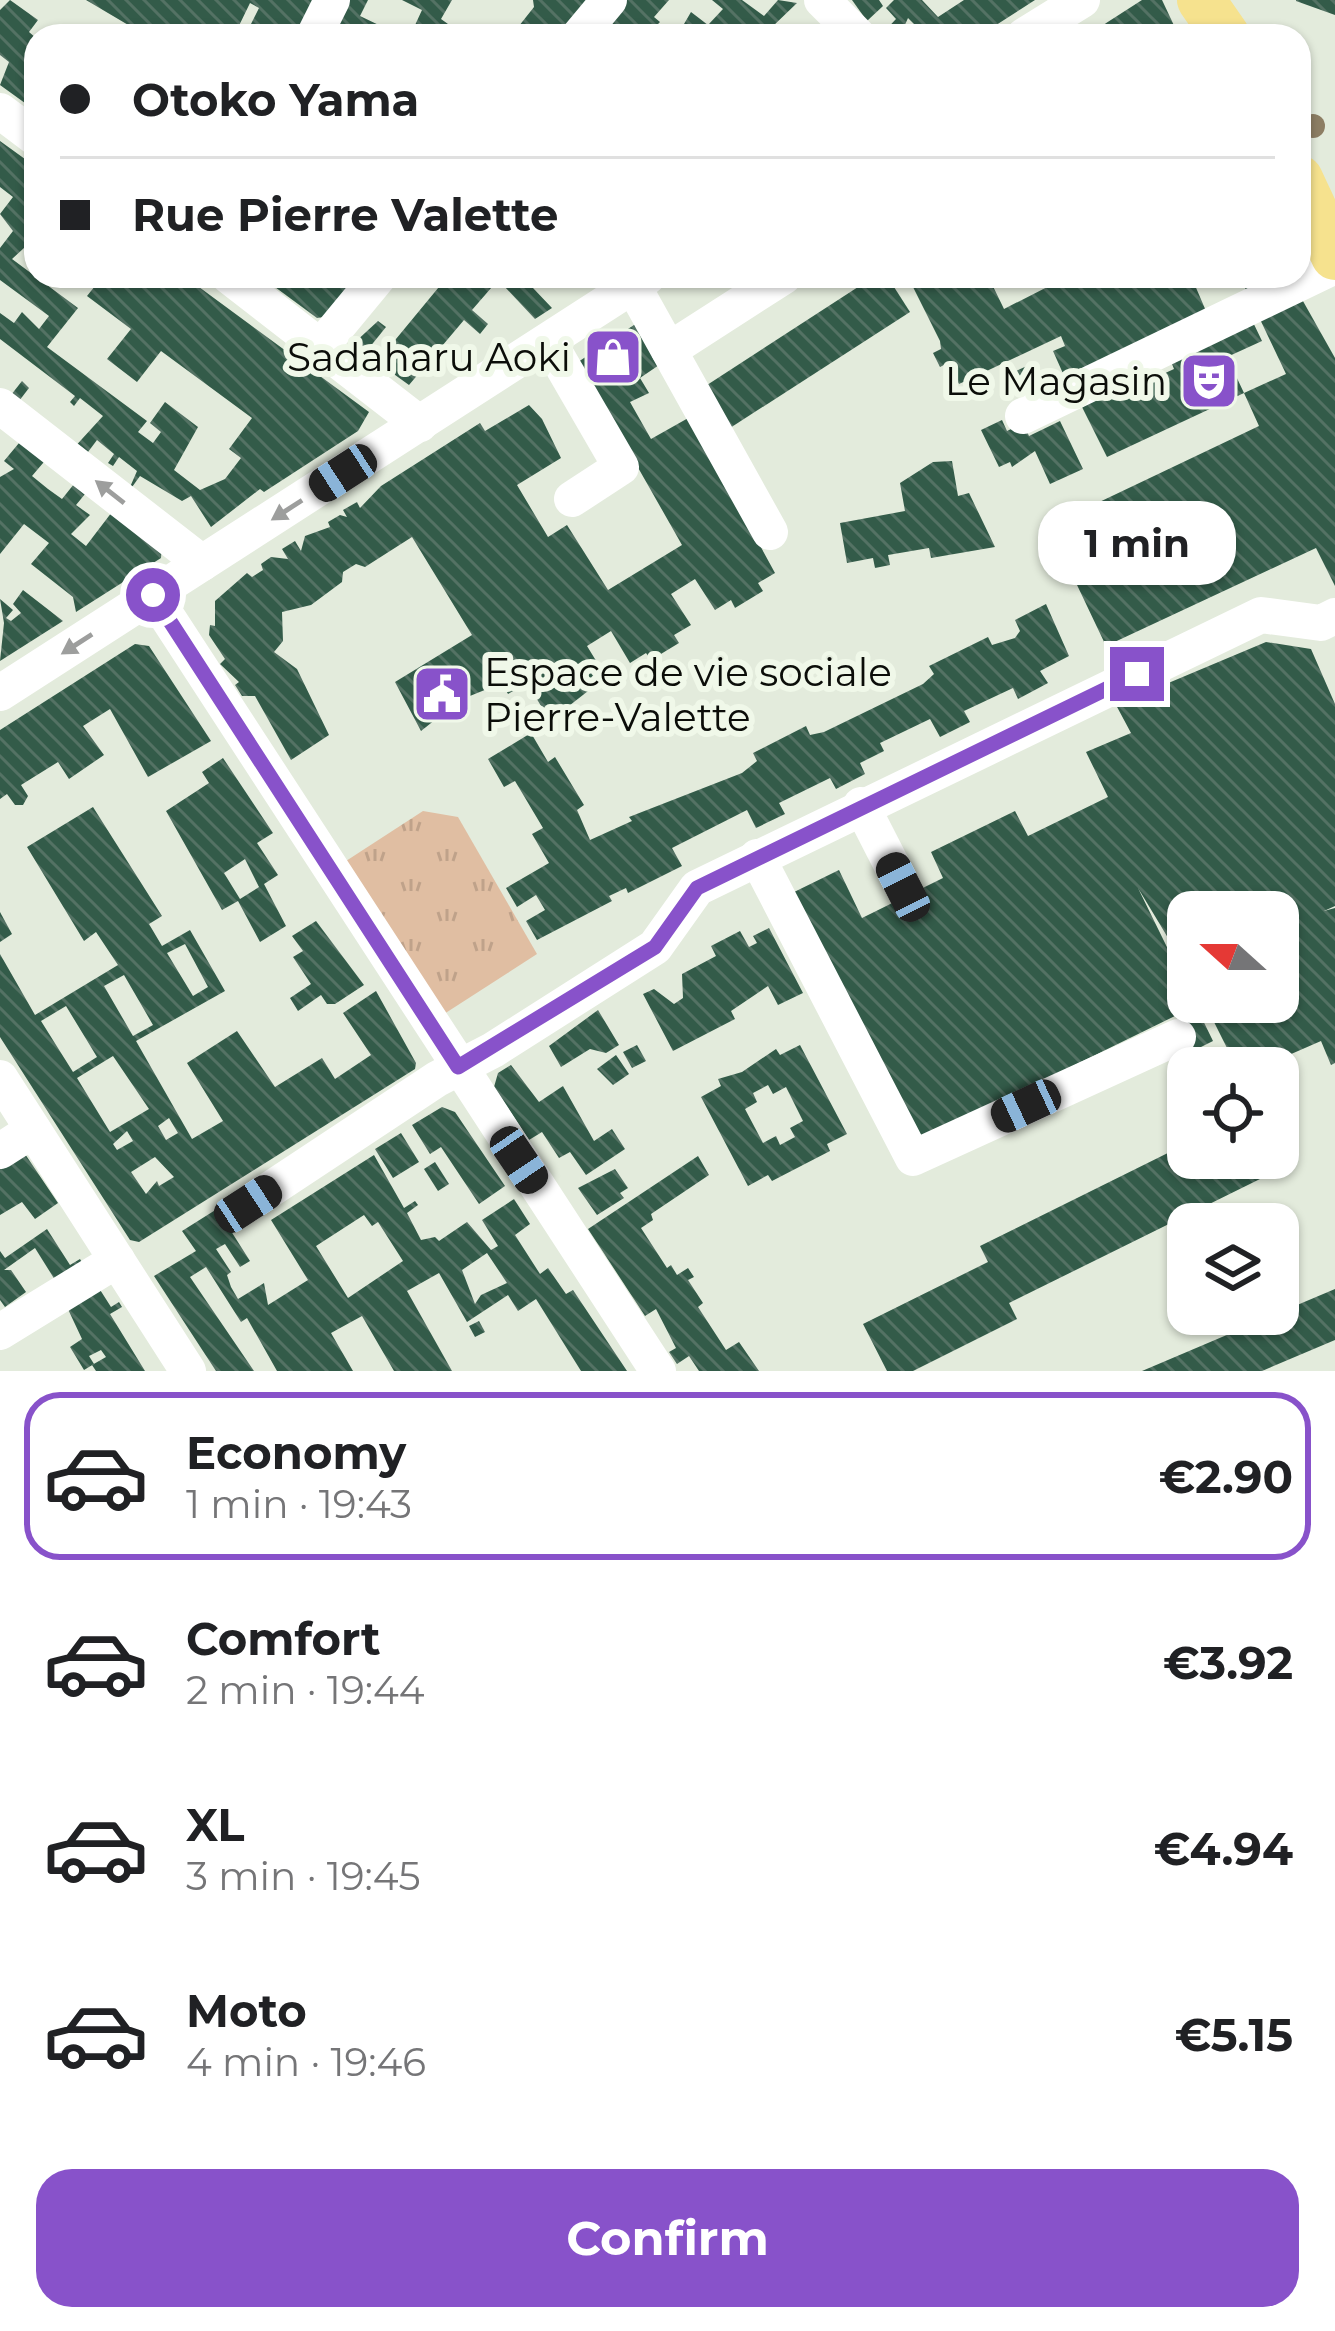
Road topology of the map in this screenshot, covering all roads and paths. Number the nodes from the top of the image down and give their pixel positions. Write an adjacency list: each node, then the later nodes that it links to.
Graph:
1 (609, 0): 4 (street)
2 (822, 0): 5 (street)
3 (1082, 0): 6 (street)
4 (589, 24)
5 (846, 24)
6 (1043, 24)
7 (1311, 205): 8 (main road)
8 (1335, 256)
9 (245, 288): 16 (street)
10 (369, 288): 16 (street)
11 (629, 288): 15 (street)
12 (643, 288): 17 (street)
13 (765, 288): 17 (street)
14 (1289, 288): 19 (street)
15 (548, 341): 20 (street); 21 (street)
16 (322, 345): 20 (street)
17 (669, 350): 22 (street)
18 (0, 406): 23 (street, one-way to 18)
19 (1023, 416)
20 (420, 424): 23 (street, one-way to 23)
21 (572, 499)
22 (770, 532)
23 (202, 563): 24 (street)
24 (153, 595): 26 (street, one-way to 26); 31 (street)
25 (1335, 616): 27 (street)
26 (0, 693)
27 (861, 806): 28 (street); 29 (street)
28 (757, 857): 30 (street); 31 (street)
29 (903, 887)
30 (1178, 1036)
31 (458, 1067): 35 (street); 39 (street)
32 (0, 1078): 33 (street)
33 (33, 1130): 34 (street); 36 (street)
34 (0, 1151)
35 (248, 1204)
36 (117, 1260): 37 (street); 38 (street)
37 (0, 1333)
38 (188, 1371)
39 (658, 1371)

